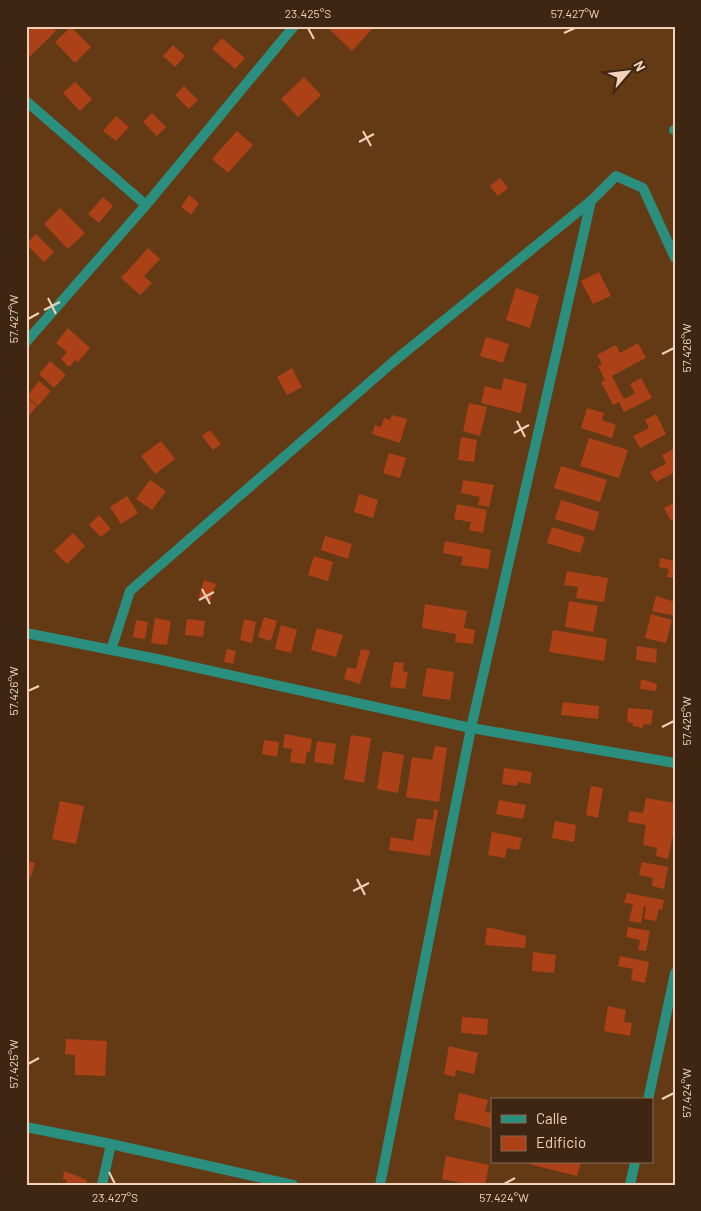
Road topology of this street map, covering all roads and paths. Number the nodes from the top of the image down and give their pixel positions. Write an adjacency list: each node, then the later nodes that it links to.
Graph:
1 (294, 26): 4 (street)
2 (26, 101): 4 (street)
3 (591, 201): 5 (street); 8 (street); 9 (street)
4 (146, 205): 6 (street)
5 (675, 258)
6 (26, 342)
7 (26, 634): 8 (street)
8 (111, 650): 9 (street)
9 (471, 728): 10 (street); 18 (street)
10 (675, 763)
11 (675, 973): 12 (street)
12 (648, 1098)
13 (26, 1127): 14 (street)
14 (111, 1144): 16 (street); 17 (street)
15 (635, 1164): 19 (street)
16 (102, 1185)
17 (293, 1185)
18 (380, 1185)
19 (630, 1185)

